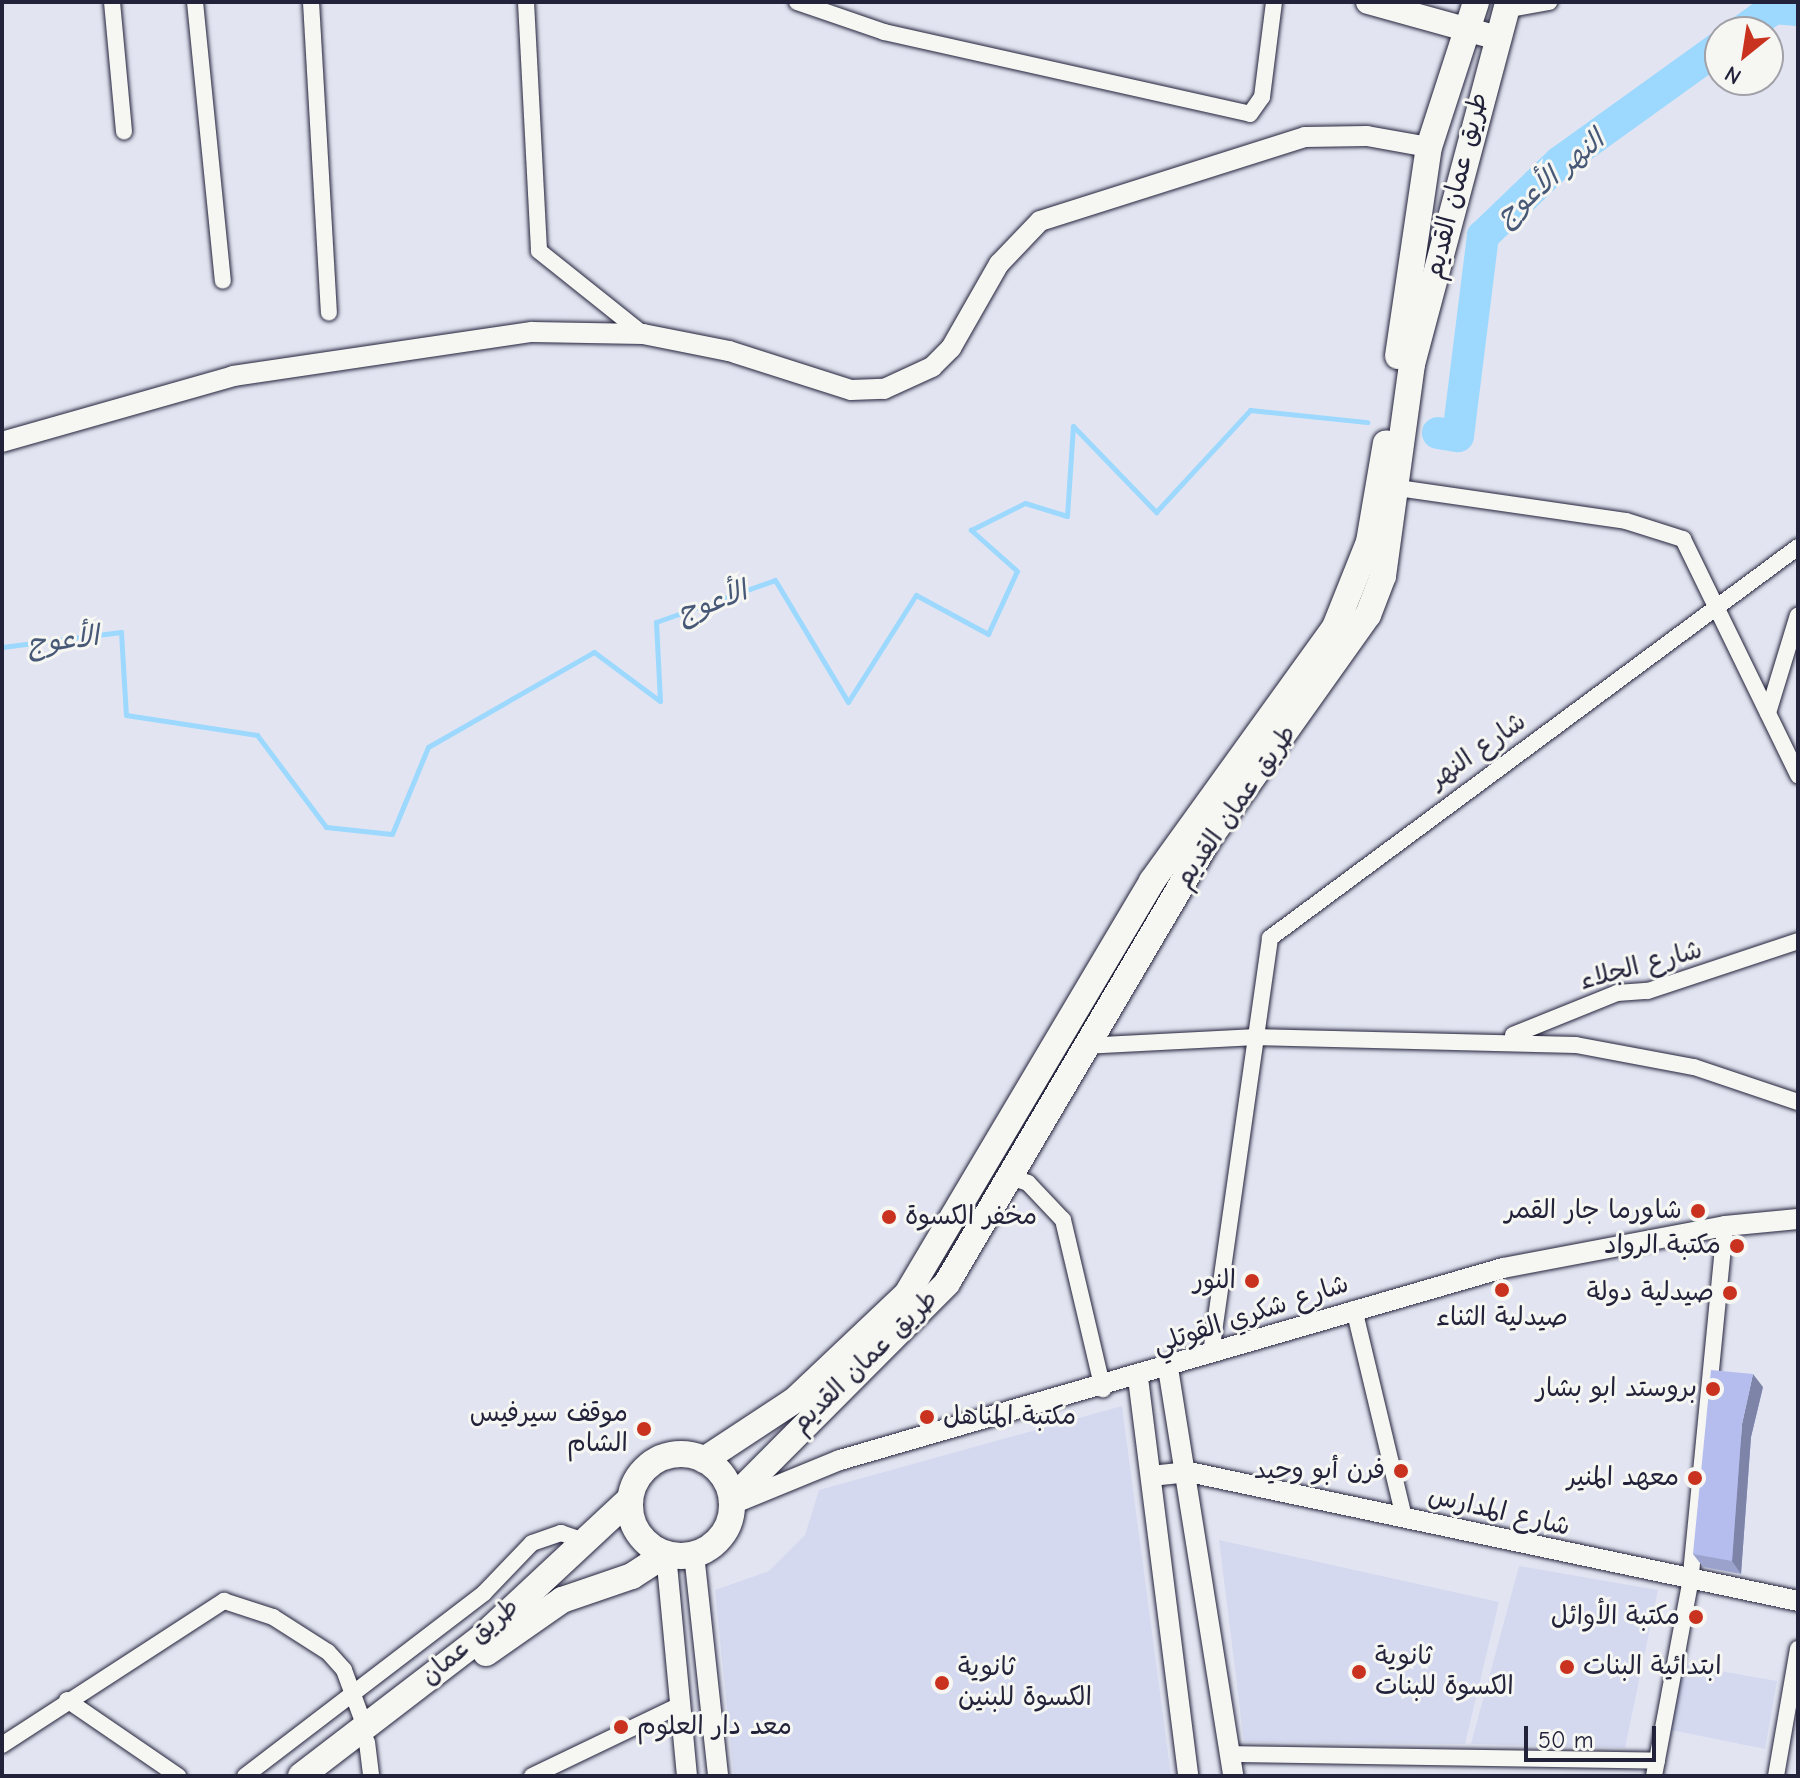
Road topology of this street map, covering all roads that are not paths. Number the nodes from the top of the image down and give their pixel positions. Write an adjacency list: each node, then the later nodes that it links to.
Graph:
1 (112, 2): 13 (street)
2 (195, 2): 15 (street)
3 (311, 2): 16 (street)
4 (526, 2): 17 (street)
5 (797, 2): 6 (street)
6 (1274, 2)
7 (1368, 2): 11 (main road)
8 (1477, 2): 10 (main road); 11 (main road, طريق عمان القديم)
9 (1549, 2): 10 (street)
10 (1506, 6): 12 (main road, طريق عمان القديم)
11 (1466, 27): 12 (main road); 14 (main road, طريق عمان القديم)
12 (1494, 37): 19 (main road, طريق عمان القديم)
13 (124, 131)
14 (1429, 147): 17 (street); 38 (main road, طريق عمان القديم)
15 (223, 281)
16 (329, 312)
17 (643, 334): 18 (street)
18 (2, 442)
19 (1398, 488): 21 (street); 28 (main road, طريق عمان القديم)
20 (1798, 547): 21 (street, شارع النهر)
21 (1716, 611): 23 (street); 26 (street, شارع النهر)
22 (1798, 615): 23 (street)
23 (1768, 713): 24 (street)
24 (1798, 775)
25 (1798, 941): 27 (street, شارع الجلاء)
26 (1252, 1037): 27 (street); 28 (street); 34 (street, شارع النهر)
27 (1496, 1039): 29 (street)
28 (1083, 1046): 30 (main road, طريق عمان القديم)
29 (1798, 1102)
30 (1010, 1177): 37 (street); 42 (main road, طريق عمان القديم)
31 (1798, 1219): 32 (street, شارع شكري القوتلي)
32 (1725, 1226): 33 (street, شارع شكري القوتلي); 47 (street)
33 (1354, 1309): 34 (street, شارع شكري القوتلي); 43 (street)
34 (1211, 1353): 35 (street, شارع شكري القوتلي)
35 (1168, 1368): 36 (street, شارع شكري القوتلي); 39 (street)
36 (1138, 1378): 37 (street, شارع شكري القوتلي); 40 (street)
37 (1103, 1389): 42 (street, شارع شكري القوتلي)
38 (704, 1460): 41 (main road); 42 (main road)
39 (1189, 1472): 40 (street, شارع المدارس); 43 (street, شارع المدارس); 57 (street)
40 (1151, 1476): 67 (street)
41 (630, 1499): 44 (main road, طريق عمان); 45 (main road)
42 (732, 1502): 46 (main road)
43 (1404, 1517): 47 (street, شارع المدارس)
44 (584, 1541): 48 (street); 50 (main road, طريق عمان)
45 (666, 1554): 46 (main road); 54 (street); 55 (main road, طريق عمان)
46 (694, 1554): 66 (street)
47 (1690, 1584): 49 (street, شارع المدارس); 58 (street)
48 (492, 1586): 50 (street); 52 (street)
49 (1798, 1601)
50 (509, 1612): 55 (main road, طريق عمان)
51 (1798, 1649): 69 (street)
52 (355, 1693): 53 (street); 55 (street); 60 (street)
53 (67, 1700): 56 (street); 59 (street)
54 (678, 1706): 64 (street); 65 (street)
55 (366, 1734): 61 (main road, طريق عمان); 62 (main road, طريق عمان); 63 (street)
56 (2, 1745)
57 (1230, 1754): 58 (street); 68 (street)
58 (1656, 1768)
59 (178, 1776)
60 (245, 1776)
61 (301, 1776)
62 (325, 1776)
63 (371, 1776)
64 (532, 1776)
65 (687, 1776)
66 (718, 1776)
67 (1188, 1776)
68 (1233, 1776)
69 (1776, 1776)

